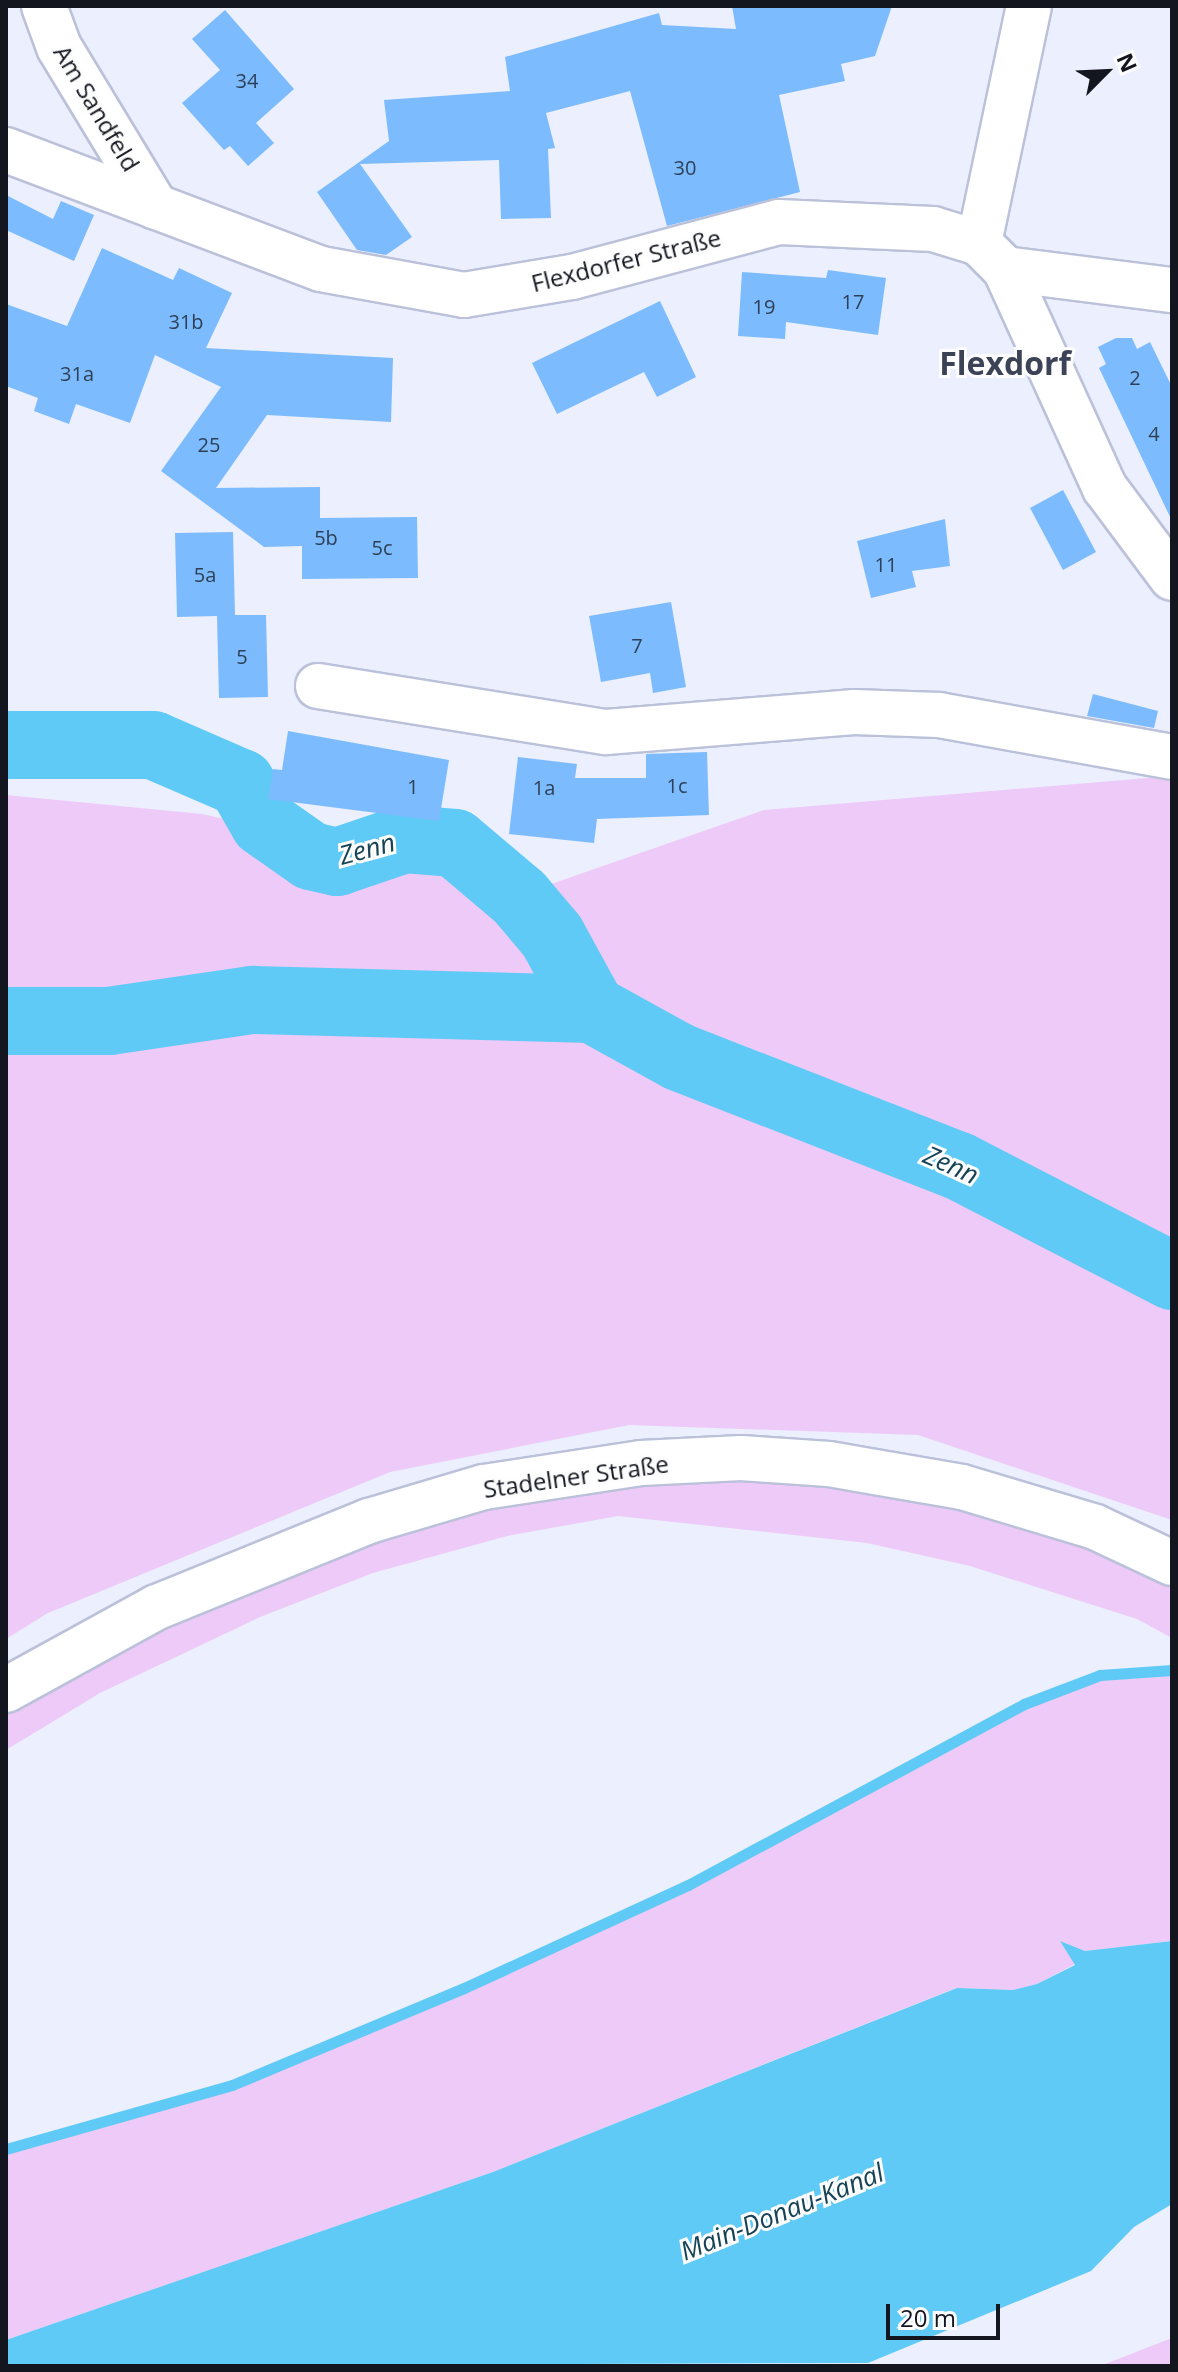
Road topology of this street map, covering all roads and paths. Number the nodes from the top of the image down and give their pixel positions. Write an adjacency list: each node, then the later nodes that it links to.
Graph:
1 (44, 6): 4 (street, Am Sandfeld)
2 (1029, 6): 5 (street)
3 (6, 150): 4 (street, Flexdorfer Straße)
4 (156, 207): 5 (street, Flexdorfer Straße)
5 (992, 256): 6 (street, Flexdorfer Straße); 7 (street)
6 (1172, 290)
7 (1172, 578)
8 (318, 686): 9 (street)
9 (1172, 757)
10 (1172, 1563): 11 (street, Stadelner Straße)
11 (6, 1690)

